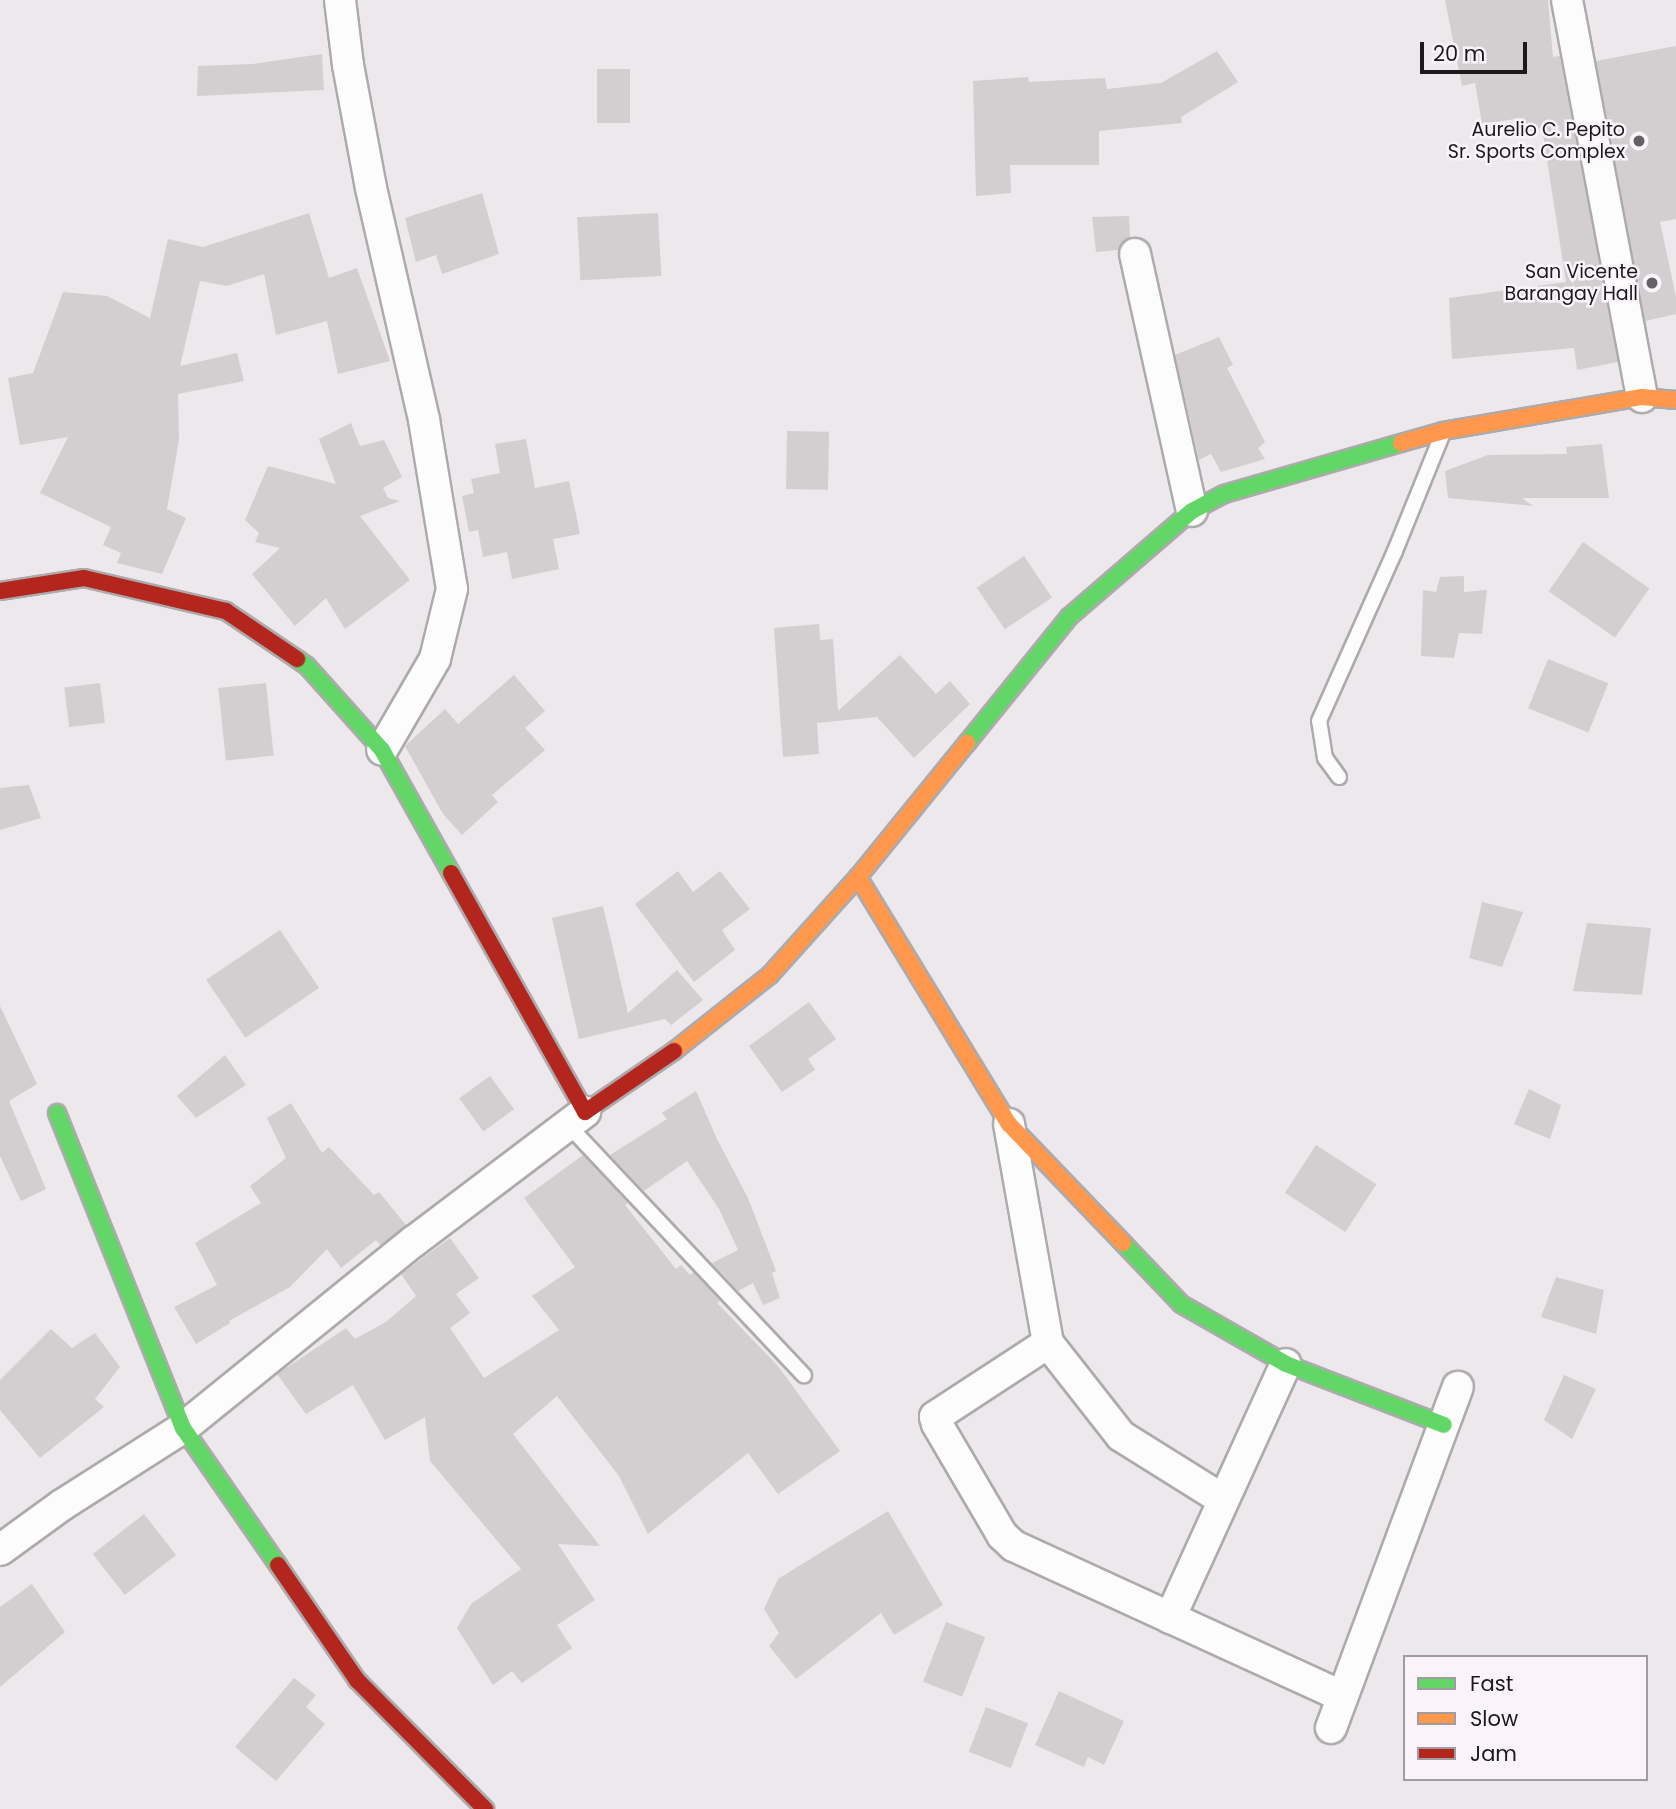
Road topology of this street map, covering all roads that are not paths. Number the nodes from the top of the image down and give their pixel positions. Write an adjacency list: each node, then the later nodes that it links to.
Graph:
1 (340, 0): 9 (street)
2 (1567, 0): 4 (street)
3 (1135, 254): 7 (street)
4 (1642, 397): 5 (street); 6 (street)
5 (1676, 400)
6 (1443, 431): 7 (street); 10 (lane)
7 (1192, 511): 11 (street)
8 (0, 591): 9 (street)
9 (382, 750): 13 (street)
10 (1339, 777)
11 (858, 877): 13 (street); 14 (street)
12 (57, 1113): 20 (street)
13 (576, 1118): 17 (lane); 20 (street)
14 (1009, 1124): 15 (street); 16 (street)
15 (1048, 1343): 21 (street); 23 (street)
16 (1286, 1364): 19 (street); 21 (street)
17 (804, 1375)
18 (1458, 1387): 19 (street)
19 (1444, 1425): 24 (street)
20 (183, 1428): 22 (street); 26 (street)
21 (1222, 1499): 23 (street)
22 (0, 1550)
23 (1170, 1618): 24 (street)
24 (1342, 1696): 25 (street)
25 (1331, 1728)
26 (485, 1809)

